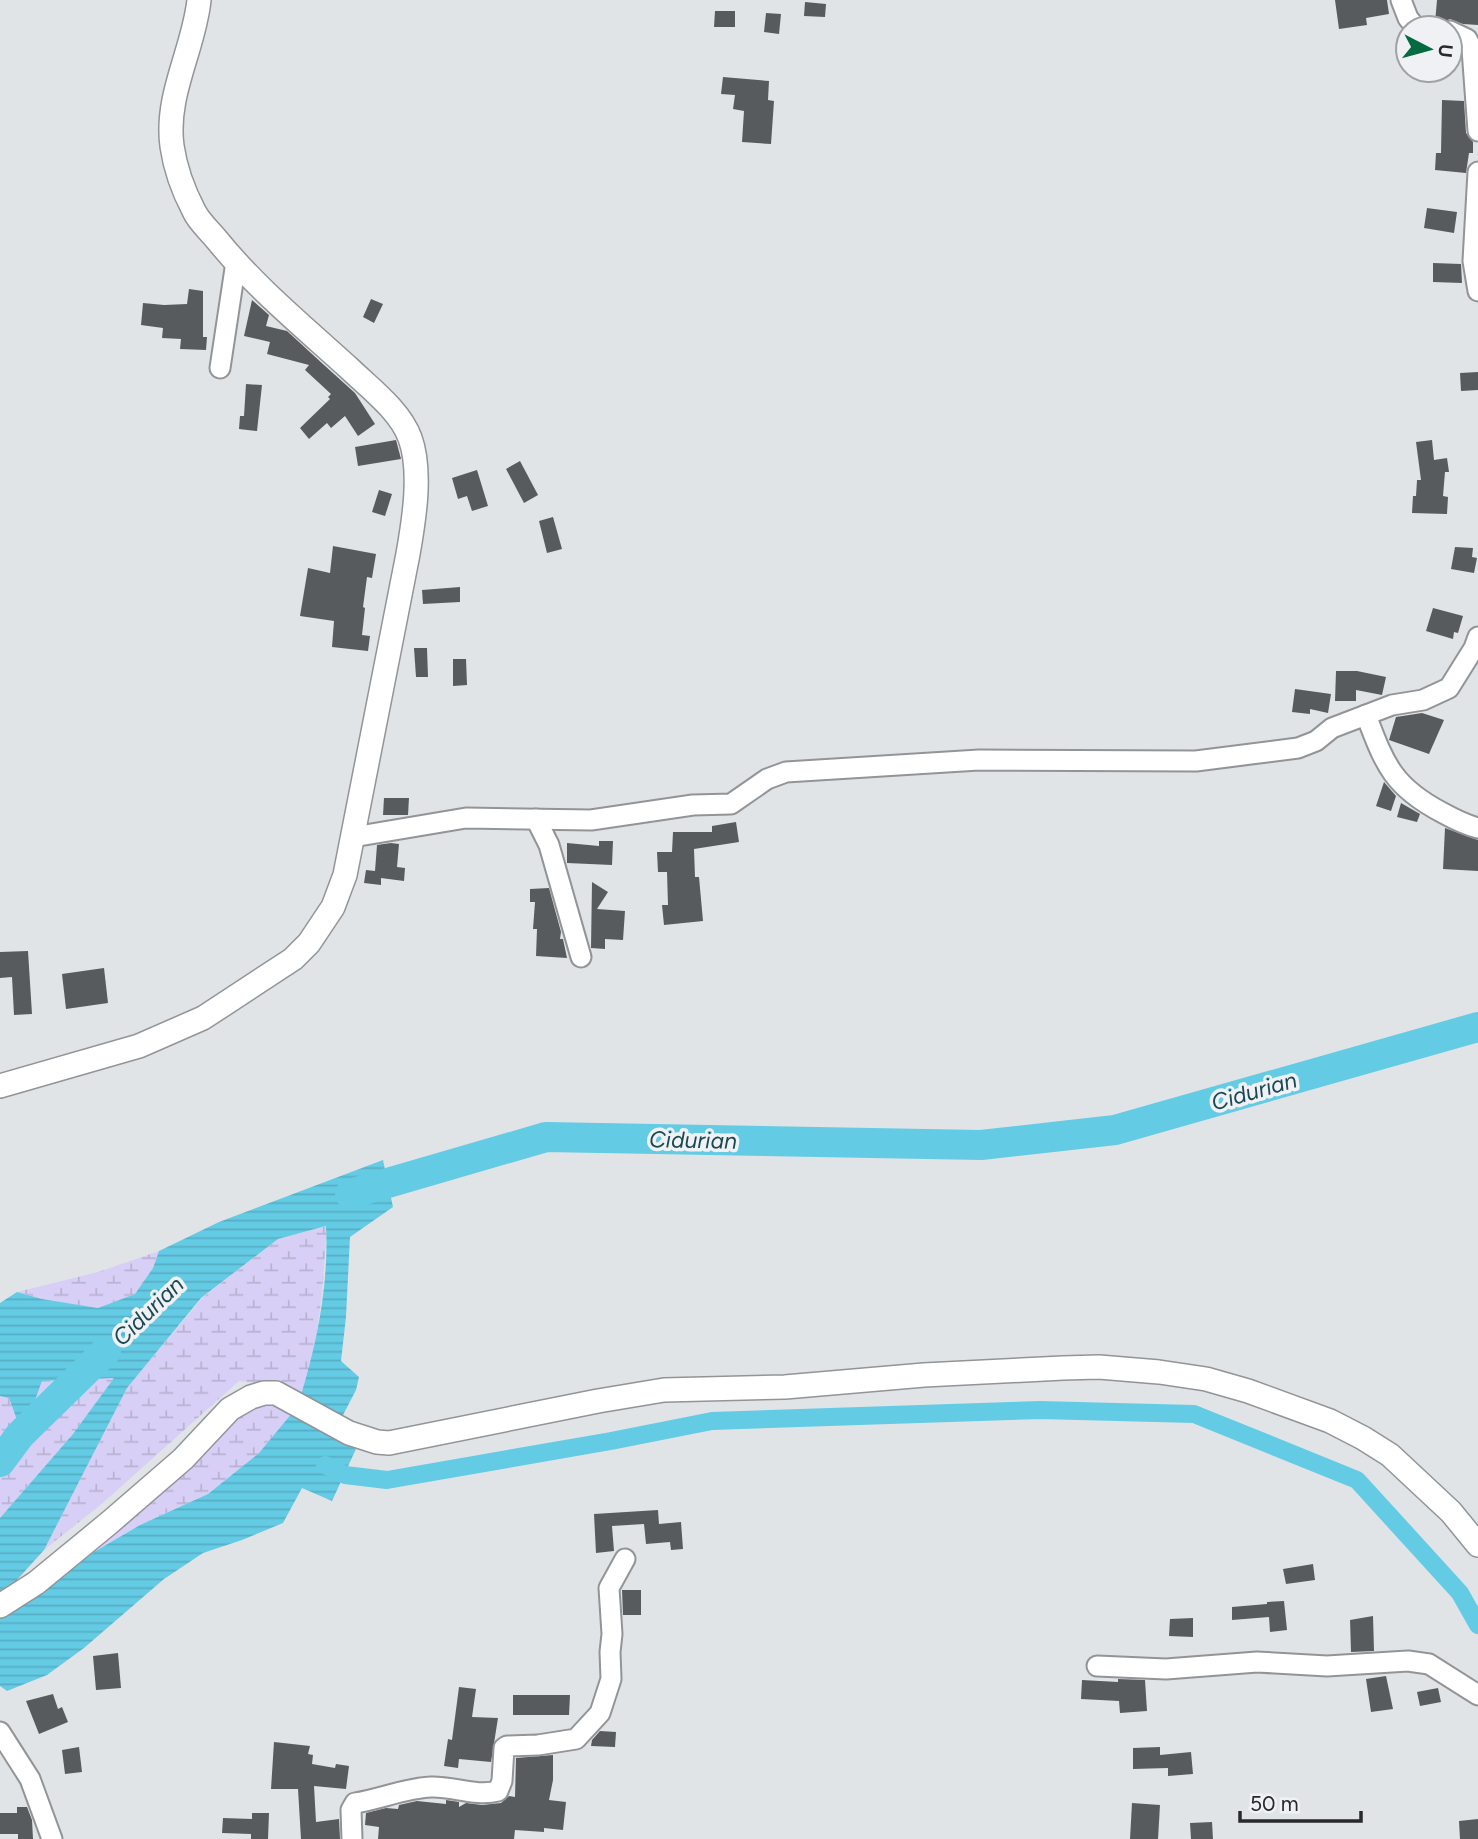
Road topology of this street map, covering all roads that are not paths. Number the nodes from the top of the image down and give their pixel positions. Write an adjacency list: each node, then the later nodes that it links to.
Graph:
1 (199, 0): 5 (street)
2 (1464, 38): 3 (street)
3 (1478, 131)
4 (1478, 172): 6 (street)
5 (236, 262): 7 (street); 12 (street)
6 (1478, 291)
7 (220, 368)
8 (1478, 637): 9 (street)
9 (1366, 715): 10 (street); 11 (street)
10 (536, 818): 12 (street); 13 (street)
11 (1478, 828)
12 (353, 837): 14 (street)
13 (581, 957)
14 (0, 1086)
15 (1478, 1545): 17 (street)
16 (625, 1559): 22 (street)
17 (0, 1606)
18 (1097, 1665): 19 (street)
19 (1478, 1695)
20 (0, 1732): 21 (street)
21 (52, 1839)
22 (352, 1839)

